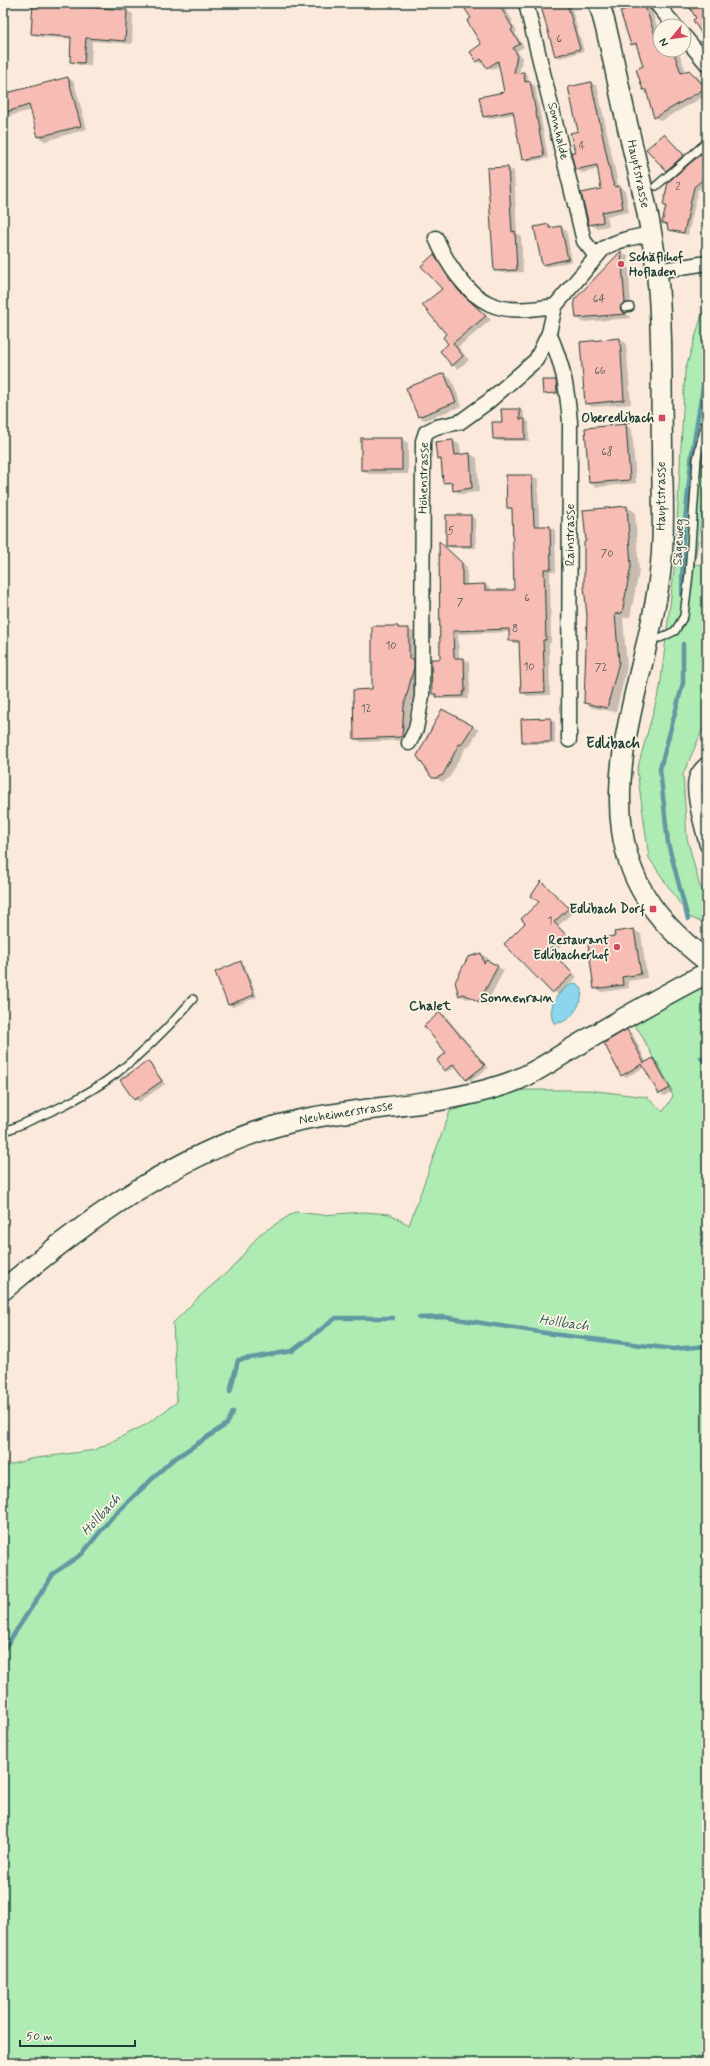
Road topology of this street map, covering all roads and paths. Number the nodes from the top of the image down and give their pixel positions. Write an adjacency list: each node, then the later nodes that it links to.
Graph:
1 (526, 3): 11 (street, Sonnhalde)
2 (599, 3): 9 (street, Hauptstrasse)
3 (656, 3): 4 (street)
4 (668, 18)
5 (692, 46): 6 (street)
6 (707, 64)
7 (707, 142): 8 (lane)
8 (656, 186)
9 (651, 234): 11 (street, Höhenstrasse); 13 (street, Hauptstrasse)
10 (436, 238): 14 (street)
11 (596, 256): 14 (street, Höhenstrasse)
12 (707, 263): 13 (street)
13 (656, 271): 17 (street, Hauptstrasse)
14 (555, 306): 15 (street, Höhenstrasse)
15 (549, 333): 18 (street, Rainstrasse); 19 (street, Höhenstrasse)
16 (705, 425): 17 (lane, Sägeweg)
17 (649, 637): 22 (street, Hauptstrasse)
18 (569, 740)
19 (408, 743)
20 (707, 764): 21 (street)
21 (707, 845)
22 (707, 961)
23 (707, 973): 26 (street, Neuheimerstrasse)
24 (194, 999): 25 (lane)
25 (3, 1132)
26 (3, 1290)

